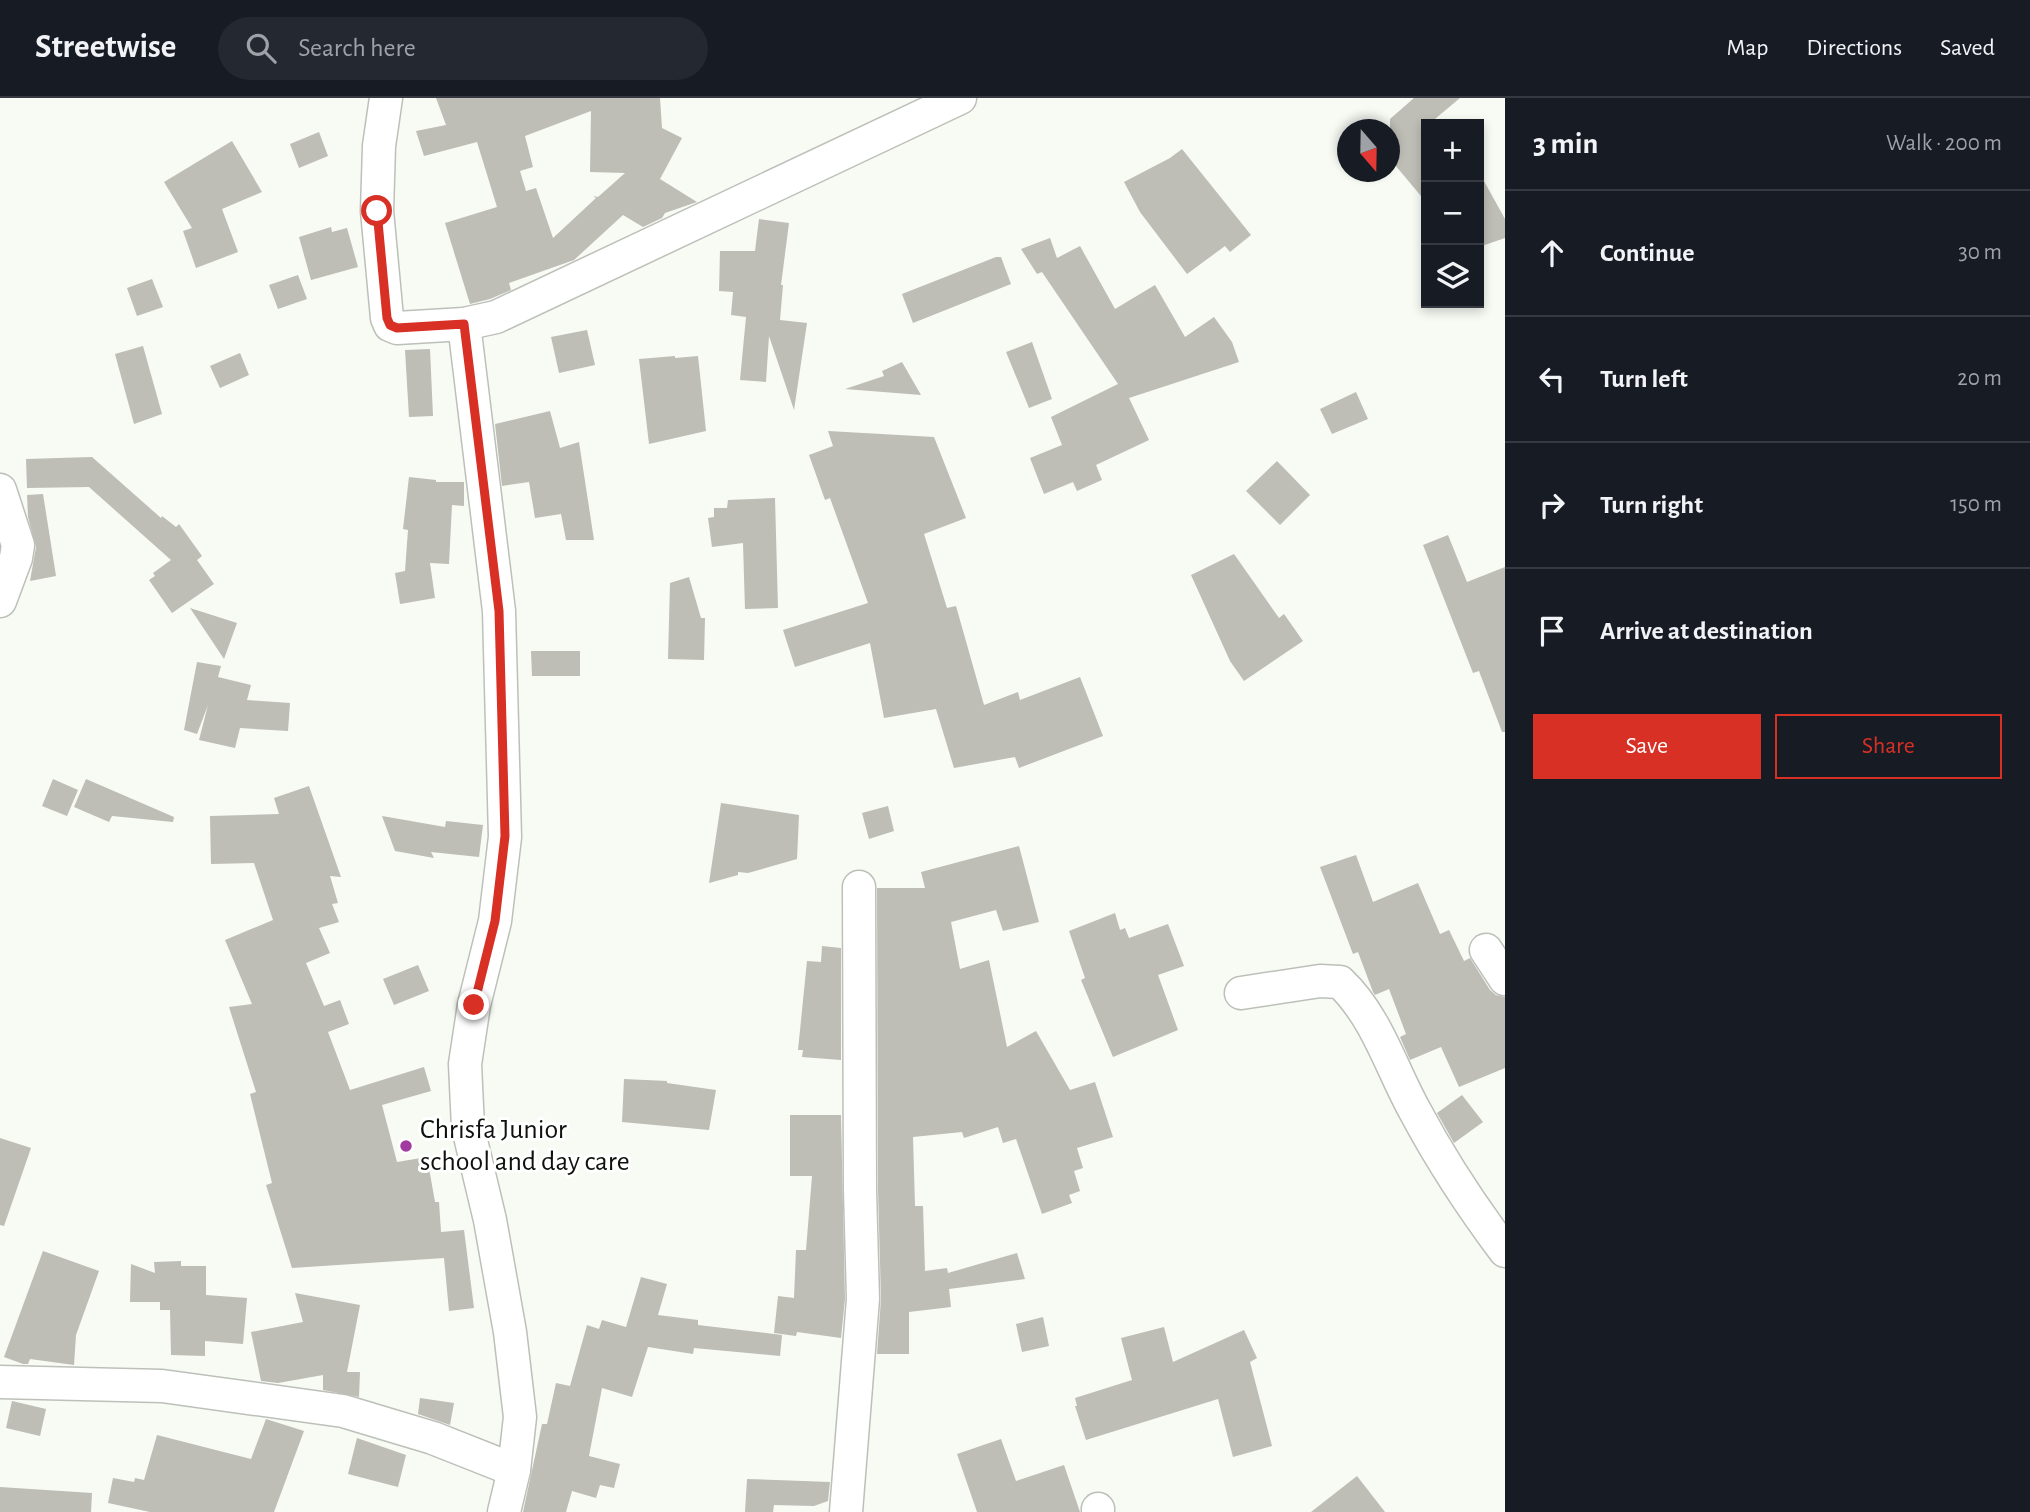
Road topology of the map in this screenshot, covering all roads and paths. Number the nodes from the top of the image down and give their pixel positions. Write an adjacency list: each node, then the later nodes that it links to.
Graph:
1 (386, 98): 3 (street)
2 (960, 98): 3 (street)
3 (464, 324): 12 (street)
4 (0, 490): 5 (street)
5 (0, 601)
6 (859, 887): 14 (street)
7 (1486, 950): 8 (street)
8 (1505, 979)
9 (1241, 993): 10 (street)
10 (1505, 1251)
11 (0, 1382): 12 (street)
12 (514, 1471): 13 (street)
13 (504, 1512)
14 (846, 1512)

